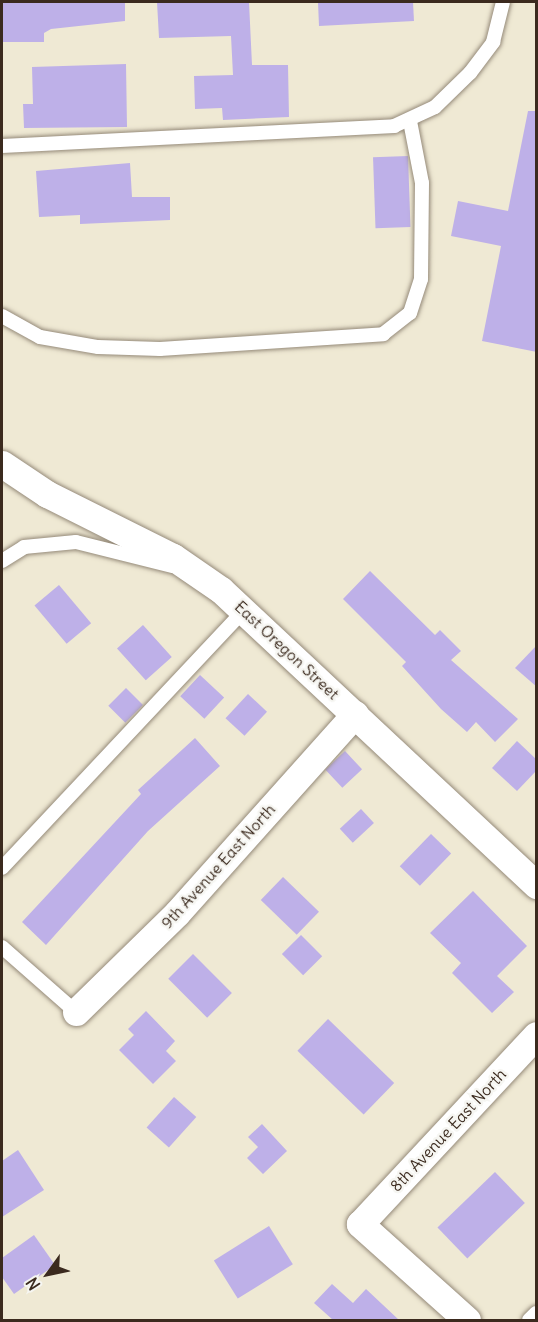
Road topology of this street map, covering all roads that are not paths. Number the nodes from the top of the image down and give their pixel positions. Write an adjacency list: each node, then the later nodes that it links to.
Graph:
1 (503, 2): 2 (lane)
2 (410, 121): 3 (lane); 4 (lane)
3 (2, 146)
4 (2, 316)
5 (2, 464): 7 (street, East Oregon Street)
6 (2, 561): 7 (lane)
7 (189, 568): 8 (street, East Oregon Street)
8 (244, 609): 9 (street, East Oregon Street); 10 (lane)
9 (355, 714): 11 (street, East Oregon Street); 13 (street, 9th Avenue East North)
10 (2, 868)
11 (537, 885)
12 (2, 947): 13 (lane)
13 (76, 1012)
14 (537, 1035): 16 (street, 8th Avenue East North)
15 (537, 1312): 17 (lane)
16 (467, 1320)
17 (529, 1320)

